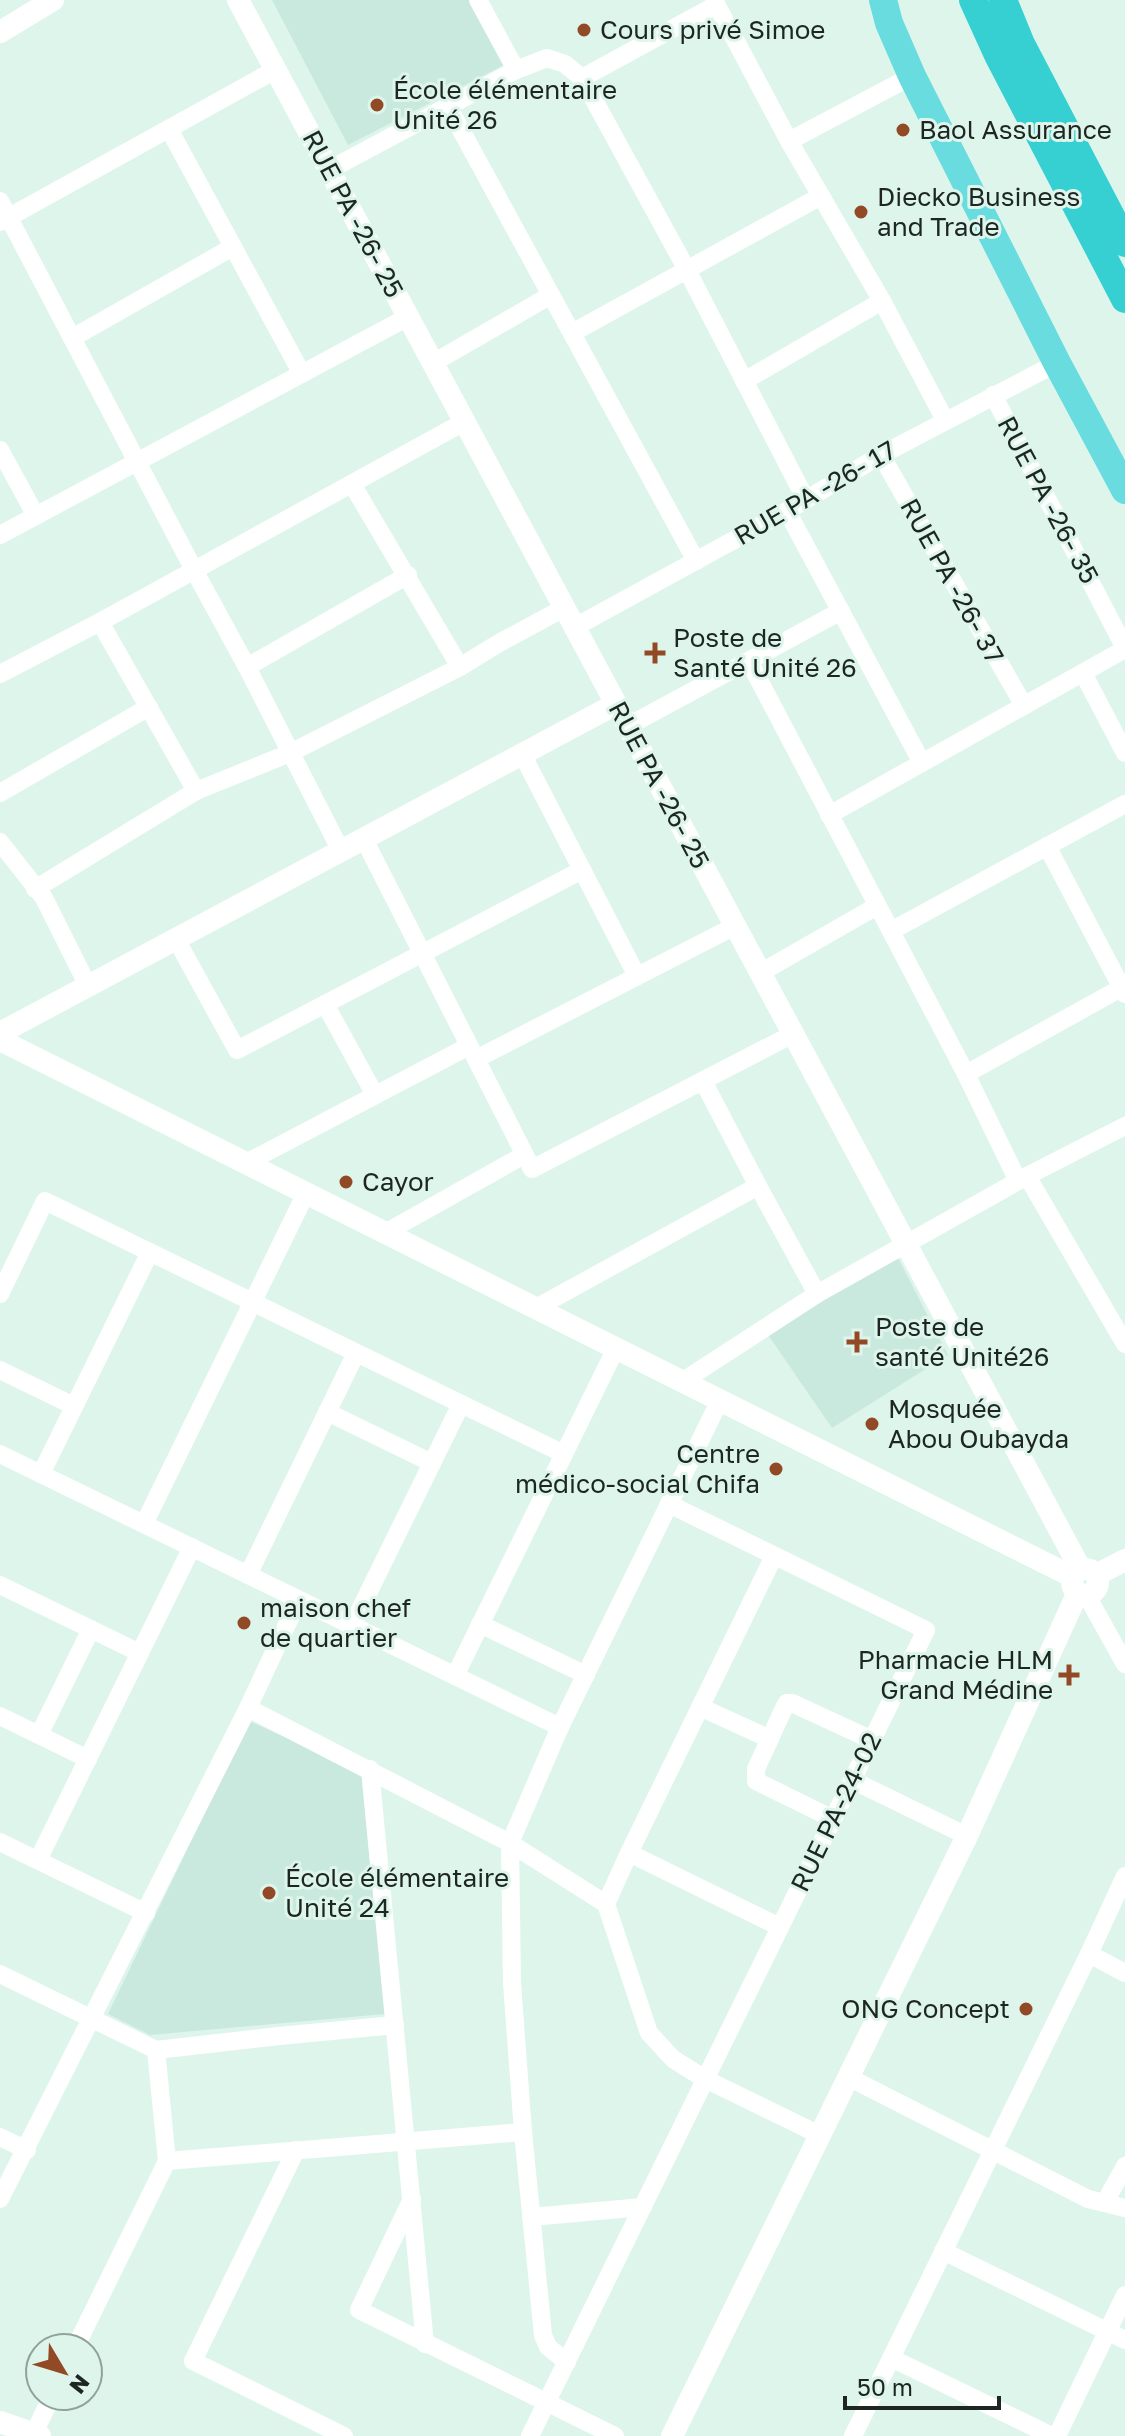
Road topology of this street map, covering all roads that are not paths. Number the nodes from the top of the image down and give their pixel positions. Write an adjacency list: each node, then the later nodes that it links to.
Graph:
1 (53, 0): 8 (street)
2 (238, 0): 9 (street, RUE PA -26- 25)
3 (478, 0): 10 (street)
4 (973, 0): 23 (highway)
5 (1003, 0): 19 (highway)
6 (715, 2): 12 (street); 15 (street)
7 (883, 8): 11 (main road)
8 (0, 32)
9 (275, 70): 14 (street); 16 (street, RUE PA -26- 25)
10 (516, 70): 12 (street); 13 (street)
11 (912, 76): 15 (street); 29 (main road)
12 (582, 78): 21 (street)
13 (449, 108): 16 (street); 22 (street)
14 (169, 129): 18 (street); 20 (street)
15 (789, 141): 17 (street)
16 (329, 170): 25 (street, RUE PA -26- 25)
17 (821, 196): 21 (street); 24 (street)
18 (3, 214): 27 (street)
19 (1125, 243)
20 (233, 247): 27 (street); 30 (street)
21 (687, 270): 26 (street); 31 (street)
22 (551, 295): 26 (street); 28 (street)
23 (1125, 299)
24 (882, 301): 31 (street); 33 (street)
25 (408, 317): 28 (street, RUE PA -26- 25); 30 (street)
26 (572, 333): 44 (street)
27 (72, 338): 37 (street)
28 (433, 363): 34 (street, RUE PA -26- 25)
29 (1057, 363): 32 (street, RUE PA -26- 17); 39 (main road)
30 (302, 374): 37 (street)
31 (744, 381): 40 (street)
32 (993, 395): 33 (street, RUE PA -26- 17); 50 (street, RUE PA -26- 35)
33 (945, 420): 36 (street, RUE PA -26- 17)
34 (464, 422): 38 (street); 48 (street, RUE PA -26- 25)
35 (0, 450): 42 (street)
36 (881, 455): 40 (street, RUE PA -26- 17); 57 (street, RUE PA -26- 37)
37 (137, 462): 42 (street); 45 (street)
38 (352, 484): 45 (street); 46 (street)
39 (1125, 490)
40 (806, 500): 41 (street, RUE PA -26- 17)
41 (787, 511): 44 (street, RUE PA -26- 17); 47 (street)
42 (36, 516): 43 (street)
43 (0, 535)
44 (696, 561): 48 (street, RUE PA -26- 17)
45 (194, 570): 49 (street); 52 (street)
46 (408, 575): 52 (street); 53 (street)
47 (841, 611): 51 (street); 63 (street)
48 (570, 618): 53 (street, RUE PA -26- 17); 56 (street, RUE PA -26- 25)
49 (100, 622): 55 (street); 58 (street)
50 (1125, 648): 54 (street)
51 (749, 661): 59 (street); 67 (street)
52 (247, 667): 60 (street)
53 (460, 667): 60 (street, RUE PA -26- 17)
54 (1083, 673): 57 (street); 61 (street)
55 (0, 674)
56 (616, 704): 59 (street, RUE PA -26- 25); 62 (street)
57 (1024, 706): 63 (street)
58 (149, 707): 64 (street); 65 (street)
59 (628, 726): 75 (street, RUE PA -26- 25)
60 (290, 753): 64 (street, RUE PA -26- 17); 71 (street)
61 (1125, 753)
62 (522, 754): 68 (street); 72 (street)
63 (922, 763): 67 (street)
64 (196, 791): 73 (street, RUE PA -26- 17)
65 (0, 793)
66 (1125, 804): 70 (street)
67 (829, 815): 74 (street)
68 (364, 839): 71 (street); 78 (street)
69 (0, 842): 73 (street)
70 (1047, 846): 76 (street); 82 (street)
71 (341, 851): 77 (street)
72 (582, 870): 78 (street); 80 (street)
73 (35, 889): 81 (street)
74 (877, 906): 76 (street); 79 (street)
75 (735, 926): 79 (street, RUE PA -26- 25); 80 (street)
76 (891, 931): 88 (street)
77 (176, 939): 81 (street); 83 (street)
78 (422, 953): 83 (street); 87 (street)
79 (760, 973): 85 (street, RUE PA -26- 25)
80 (637, 976): 87 (street)
81 (88, 986): 84 (street)
82 (1123, 991): 88 (street)
83 (325, 1004): 90 (street)
84 (0, 1033)
85 (793, 1034): 89 (street); 98 (street, RUE PA -26- 25)
86 (0, 1040): 93 (street)
87 (472, 1053): 90 (street); 92 (street)
88 (966, 1074): 94 (street)
89 (703, 1081): 92 (street); 95 (street)
90 (375, 1095): 93 (street)
91 (1125, 1126): 94 (street)
92 (524, 1155): 97 (street)
93 (246, 1163): 96 (street)
94 (1022, 1179): 98 (street); 104 (street)
95 (758, 1186): 101 (street); 103 (street)
96 (306, 1193): 97 (street); 102 (street)
97 (385, 1233): 103 (street)
98 (906, 1244): 101 (street); 123 (street, RUE PA -26- 25)
99 (150, 1252): 100 (street); 102 (street); 111 (street)
100 (0, 1294)
101 (817, 1294): 108 (street)
102 (252, 1302): 106 (street); 118 (street)
103 (536, 1308): 105 (street)
104 (1125, 1344)
105 (616, 1348): 108 (street); 114 (street)
106 (356, 1353): 110 (street); 112 (street)
107 (0, 1370): 111 (street)
108 (683, 1381): 109 (street)
109 (720, 1400): 117 (street); 123 (street)
110 (461, 1404): 114 (street); 115 (street)
111 (74, 1406): 116 (street)
112 (327, 1412): 115 (street); 122 (street)
113 (0, 1454): 116 (street)
114 (564, 1454): 126 (street)
115 (432, 1463): 127 (street)
116 (41, 1474): 118 (street)
117 (669, 1504): 120 (street, RUE PA-24-02); 131 (street)
118 (144, 1524): 119 (street)
119 (192, 1547): 122 (street); 129 (street)
120 (774, 1556): 133 (street); 139 (street, RUE PA-24-02)
121 (1125, 1560): 123 (street)
122 (248, 1575): 125 (street)
123 (1083, 1582): 130 (street); 144 (street)
124 (0, 1585): 128 (street)
125 (298, 1601): 127 (street); 134 (street)
126 (480, 1624): 131 (street); 132 (street)
127 (352, 1626): 132 (street)
128 (91, 1629): 129 (street); 137 (street)
129 (140, 1653): 140 (street)
130 (1125, 1664)
131 (586, 1675): 136 (street)
132 (455, 1676): 136 (street)
133 (700, 1707): 138 (street); 147 (street)
134 (248, 1708): 141 (street); 151 (street)
135 (0, 1716): 137 (street)
136 (560, 1727): 146 (street)
137 (39, 1735): 140 (street)
138 (770, 1739): 139 (street); 143 (street)
139 (872, 1740): 142 (street, RUE PA-24-02)
140 (88, 1759): 148 (street)
141 (370, 1769): 146 (street); 157 (street)
142 (852, 1780): 143 (street, RUE PA-24-02); 144 (street)
143 (833, 1819): 152 (street, RUE PA-24-02)
144 (967, 1836): 159 (street)
145 (0, 1842): 148 (street)
146 (510, 1843): 150 (street); 161 (street)
147 (629, 1853): 150 (street); 152 (street)
148 (38, 1860): 151 (street)
149 (1125, 1876): 153 (street)
150 (606, 1904): 160 (street)
151 (146, 1913): 156 (street)
152 (780, 1927): 160 (street, RUE PA-24-02)
153 (1089, 1954): 154 (street); 167 (street)
154 (1125, 1973)
155 (0, 1974): 156 (street)
156 (92, 2019): 158 (street); 165 (street)
157 (395, 2025): 158 (street); 164 (street)
158 (156, 2050): 168 (street)
159 (848, 2077): 162 (street); 167 (street)
160 (705, 2079): 162 (street); 173 (street, RUE PA-24-02)
161 (523, 2132): 164 (street); 175 (street)
162 (820, 2135): 191 (street)
163 (0, 2137): 165 (street)
164 (406, 2142): 166 (street); 171 (street)
165 (27, 2150): 170 (street)
166 (296, 2150): 168 (street); 188 (street)
167 (992, 2151): 172 (street); 176 (street)
168 (167, 2161): 179 (street)
169 (1125, 2166): 172 (street)
170 (0, 2199)
171 (412, 2199): 181 (street); 181 (street)
172 (1105, 2202): 174 (street)
173 (643, 2207): 175 (street); 183 (street, RUE PA-24-02)
174 (1125, 2208)
175 (531, 2217): 183 (street)
176 (943, 2251): 178 (street); 182 (street)
177 (1125, 2295): 178 (street)
178 (1107, 2331): 180 (street); 193 (street)
179 (83, 2332)
180 (1125, 2340)
181 (425, 2344): 184 (street)
182 (891, 2358): 192 (street); 193 (street)
183 (567, 2362): 184 (street, RUE PA-24-02)
184 (547, 2403): 189 (street, RUE PA-24-02); 190 (street)
185 (46, 2412): 187 (street)
186 (1, 2423): 187 (street)
187 (37, 2434)
188 (344, 2436)
189 (530, 2436)
190 (615, 2436)
191 (672, 2436)
192 (853, 2436)
193 (1054, 2436)

